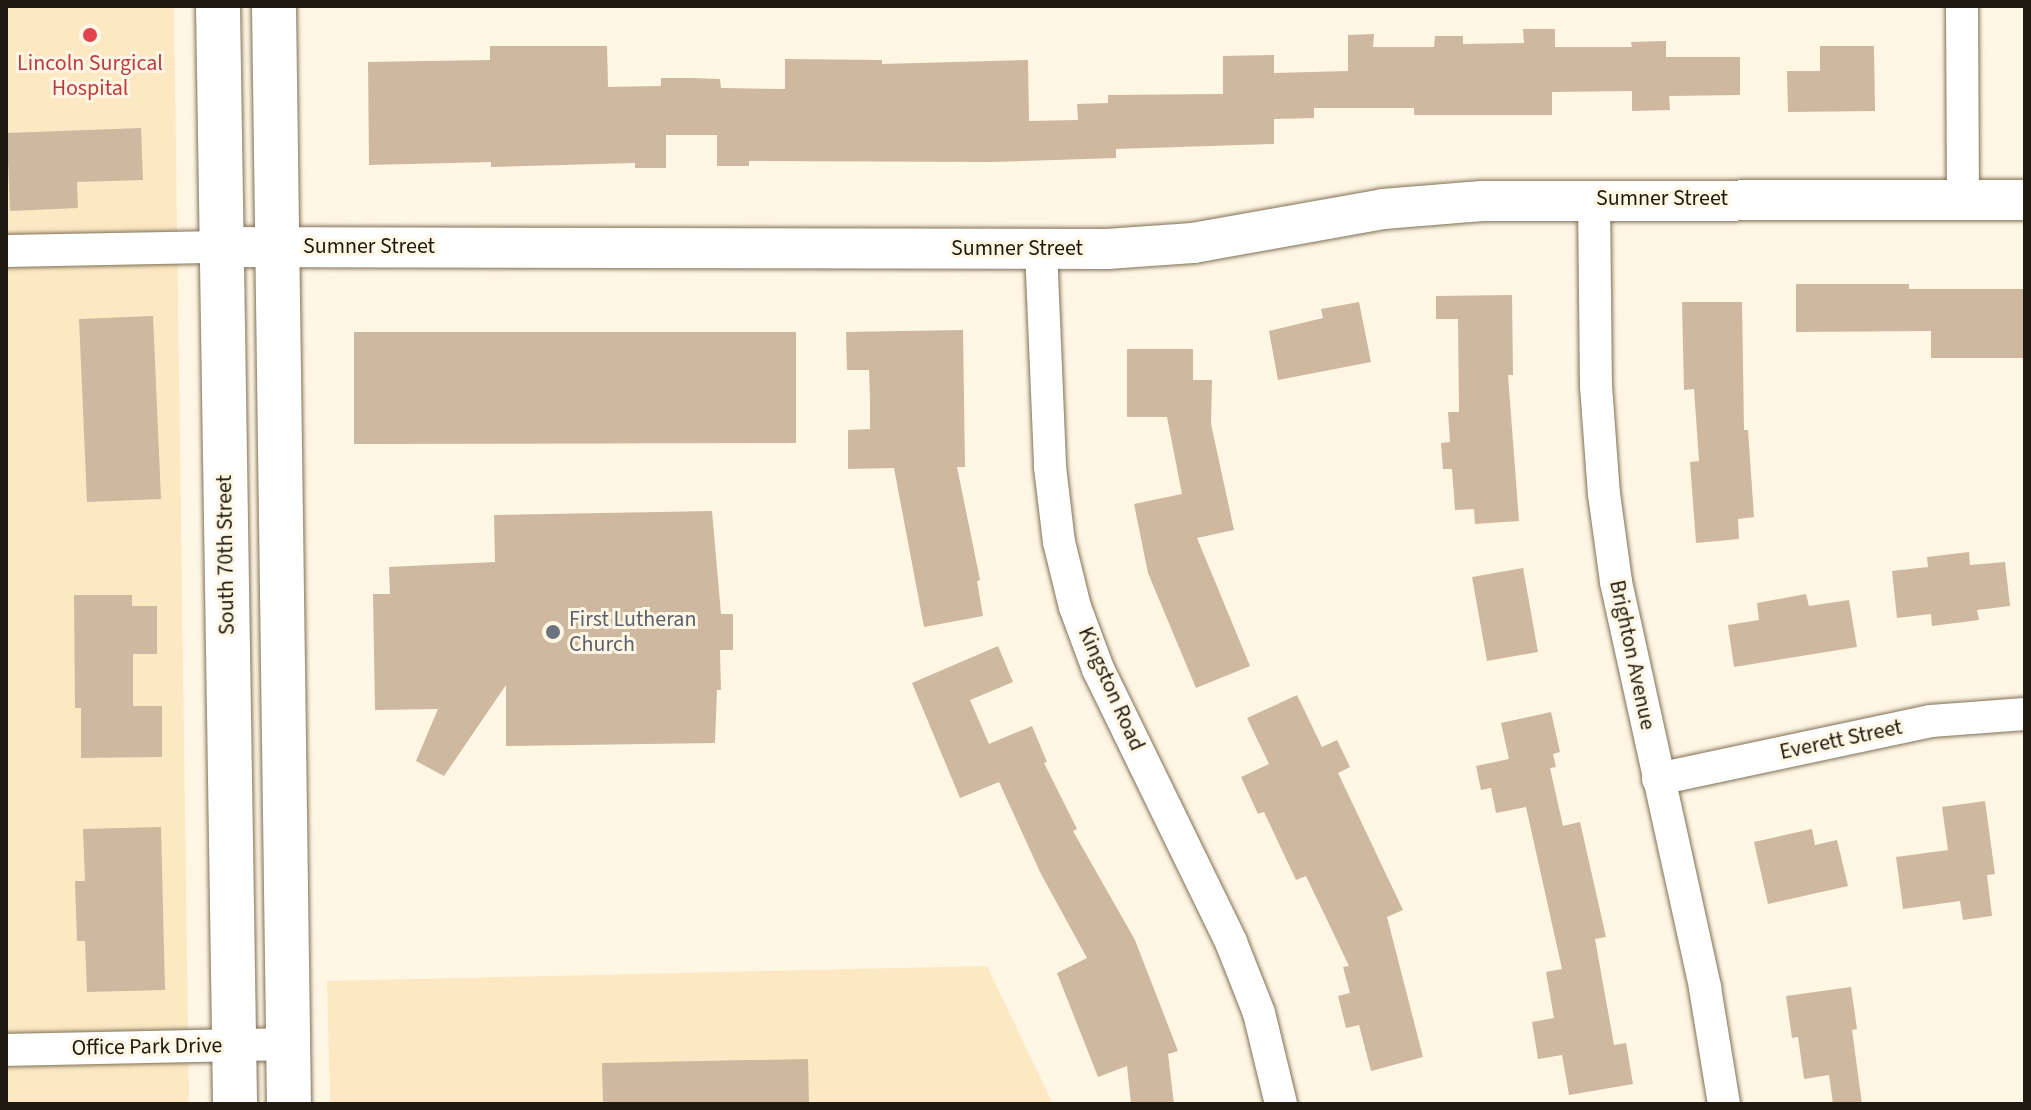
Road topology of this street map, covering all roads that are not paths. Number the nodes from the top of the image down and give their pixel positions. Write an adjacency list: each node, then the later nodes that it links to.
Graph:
1 (218, 6): 8 (main road, South 70th Street)
2 (274, 6): 7 (main road)
3 (1962, 6): 6 (street)
4 (1594, 199): 6 (street, Sumner Street); 9 (street, Sumner Street); 12 (street, Brighton Avenue)
5 (2025, 200): 6 (street, Sumner Street)
6 (1963, 201)
7 (276, 246): 8 (street, Sumner Street); 9 (street, Sumner Street); 13 (main road)
8 (221, 247): 10 (street, Sumner Street); 14 (main road, South 70th Street)
9 (1041, 249): 18 (street, Kingston Road)
10 (6, 251)
11 (2025, 714): 12 (street, Everett Street)
12 (1658, 779): 19 (street, Brighton Avenue)
13 (288, 1044): 14 (street, Office Park Drive); 17 (main road)
14 (234, 1045): 15 (street, Office Park Drive); 16 (main road, South 70th Street)
15 (6, 1050)
16 (235, 1104)
17 (289, 1104)
18 (1281, 1104)
19 (1724, 1104)

